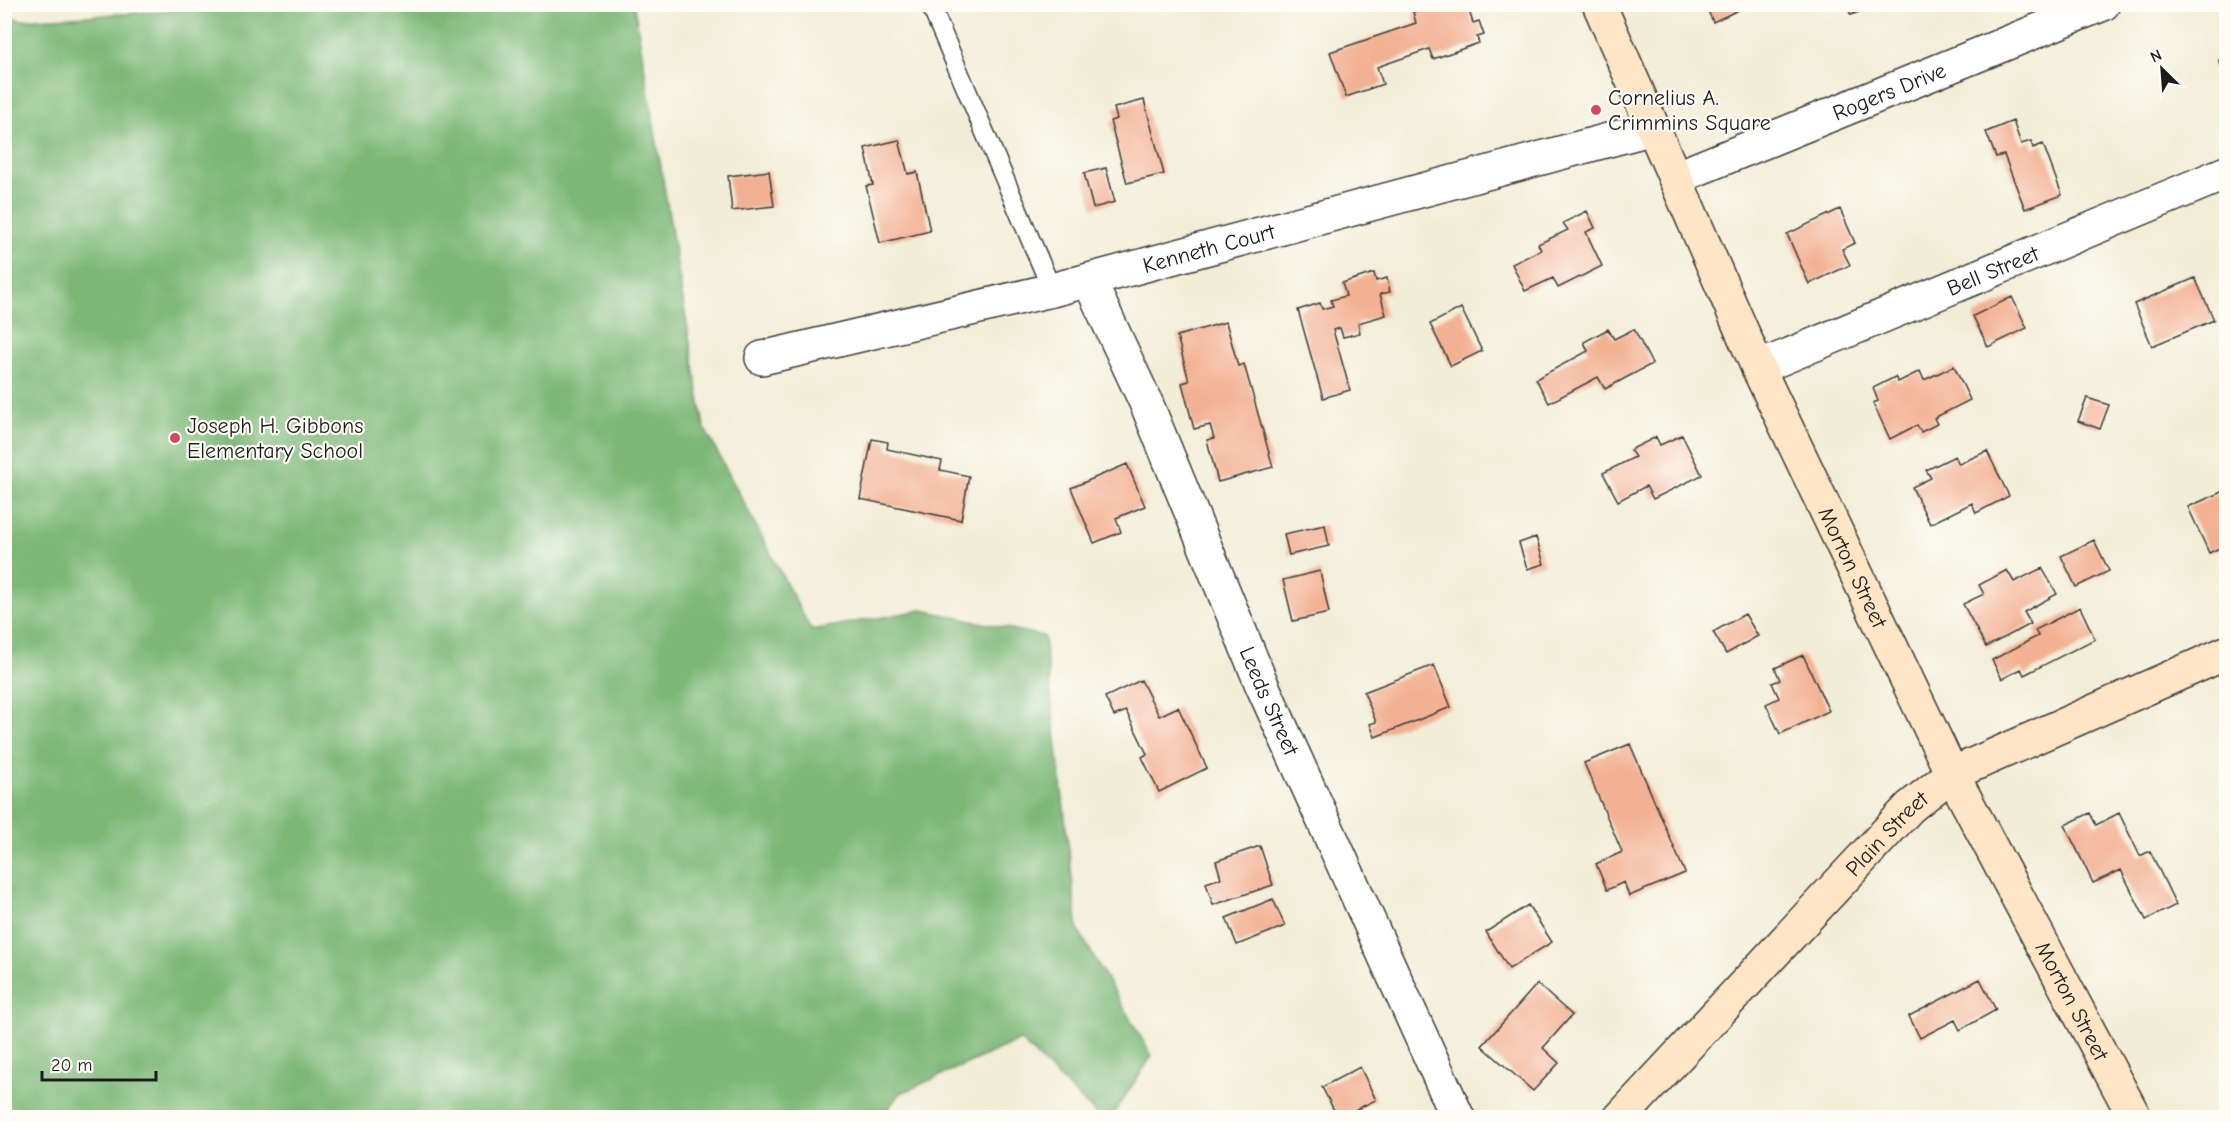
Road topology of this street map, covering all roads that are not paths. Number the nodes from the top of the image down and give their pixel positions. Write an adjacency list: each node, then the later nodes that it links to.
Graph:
1 (930, 4): 8 (lane)
2 (1599, 4): 4 (street, Morton Street)
3 (2103, 4): 6 (street, Rogers Drive)
4 (1653, 128): 6 (street, Morton Street); 7 (street, Kenneth Court)
5 (2226, 173): 10 (street, Bell Street)
6 (1675, 178): 10 (street, Morton Street)
7 (1089, 280): 8 (street, Kenneth Court); 13 (street, Leeds Street)
8 (1052, 290): 9 (street, Kenneth Court)
9 (762, 358)
10 (1758, 368): 12 (street, Morton Street)
11 (2226, 653): 12 (street, Plain Street)
12 (1952, 774): 14 (street, Plain Street); 15 (street, Morton Street)
13 (1458, 1118)
14 (1620, 1118)
15 (2135, 1118)

